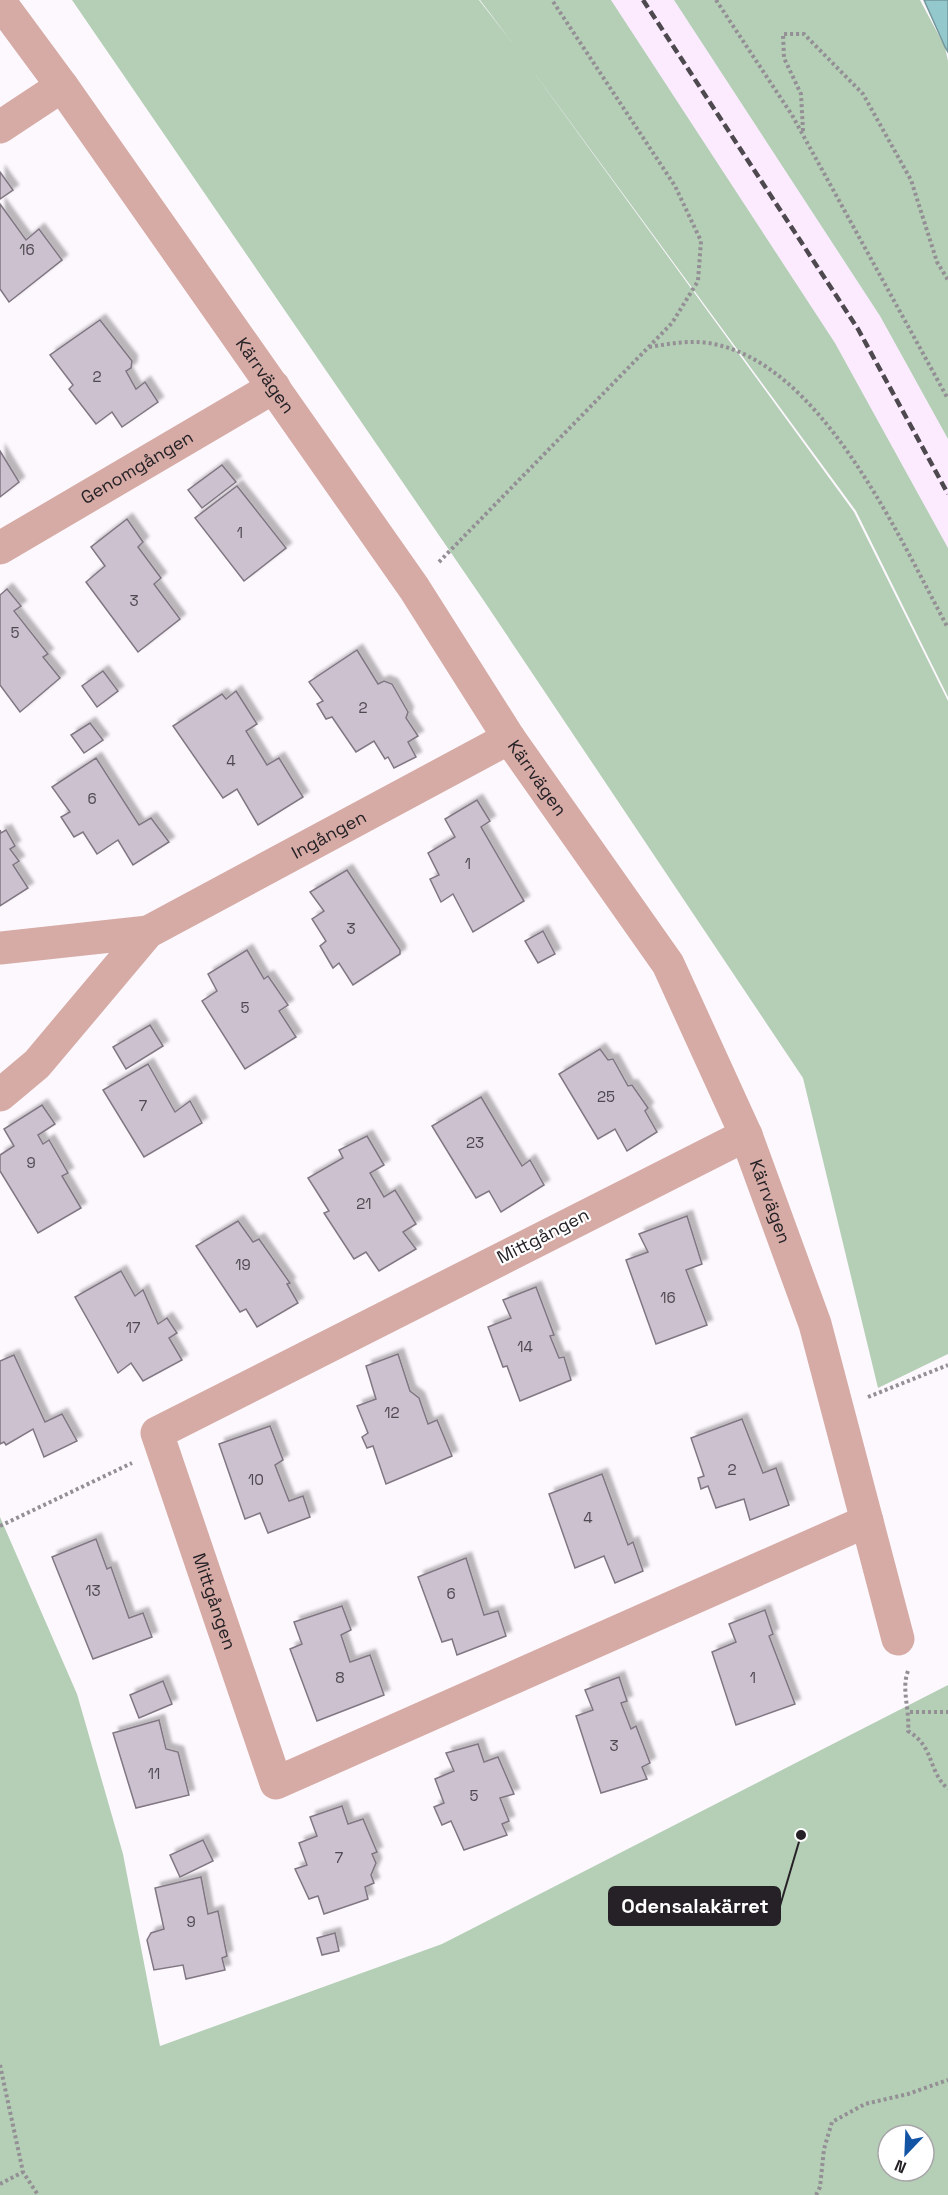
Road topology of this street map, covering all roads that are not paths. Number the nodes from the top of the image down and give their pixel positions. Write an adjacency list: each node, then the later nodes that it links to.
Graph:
1 (0, 2): 2 (street, Kärrvägen)
2 (62, 86): 3 (street); 4 (street, Kärrvägen)
3 (0, 127)
4 (274, 387): 5 (street, Genomgången); 6 (street, Kärrvägen)
5 (0, 548)
6 (509, 738): 7 (street, Ingången); 10 (street, Kärrvägen)
7 (148, 932): 8 (street, Ingången); 9 (street, Ingången)
8 (0, 948)
9 (0, 1095)
10 (746, 1135): 11 (street, Kärrvägen); 11 (street, Mittgången)
11 (867, 1521): 12 (street, Kärrvägen)
12 (898, 1639)

